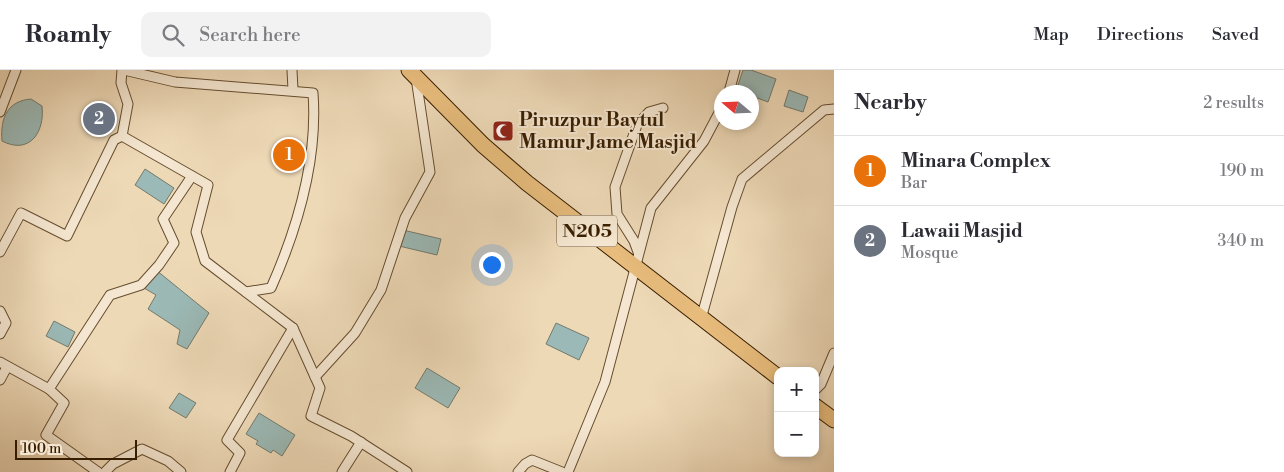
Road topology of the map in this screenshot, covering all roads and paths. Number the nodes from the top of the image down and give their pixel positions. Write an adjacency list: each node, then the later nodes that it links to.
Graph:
1 (16, 70): 8 (street)
2 (123, 70): 7 (street); 12 (street)
3 (292, 70): 7 (street)
4 (735, 70): 6 (street)
5 (414, 72): 16 (highway, N205); 25 (street)
6 (731, 85)
7 (293, 90): 17 (street)
8 (1, 105)
9 (663, 108): 15 (street)
10 (834, 109): 19 (street)
11 (714, 122): 15 (street)
12 (122, 136): 13 (street); 14 (street)
13 (192, 176): 17 (street); 28 (street)
14 (0, 252)
15 (638, 253): 16 (street)
16 (634, 268): 19 (highway, N205); 40 (street)
17 (246, 292): 20 (street)
18 (0, 311): 21 (street)
19 (701, 319): 24 (highway, N205)
20 (294, 328): 25 (street); 35 (street)
21 (0, 334)
22 (834, 353): 27 (street)
23 (4, 364): 26 (street); 28 (street)
24 (774, 374)
25 (315, 377): 31 (street)
26 (0, 380)
27 (819, 386)
28 (49, 389): 32 (street)
29 (819, 409): 30 (highway)
30 (834, 420)
31 (361, 442): 36 (street); 37 (street)
32 (98, 472)
33 (105, 472): 34 (street)
34 (181, 472)
35 (230, 472)
36 (342, 472)
37 (406, 472)
38 (518, 472): 39 (street)
39 (562, 472)
40 (568, 472)

